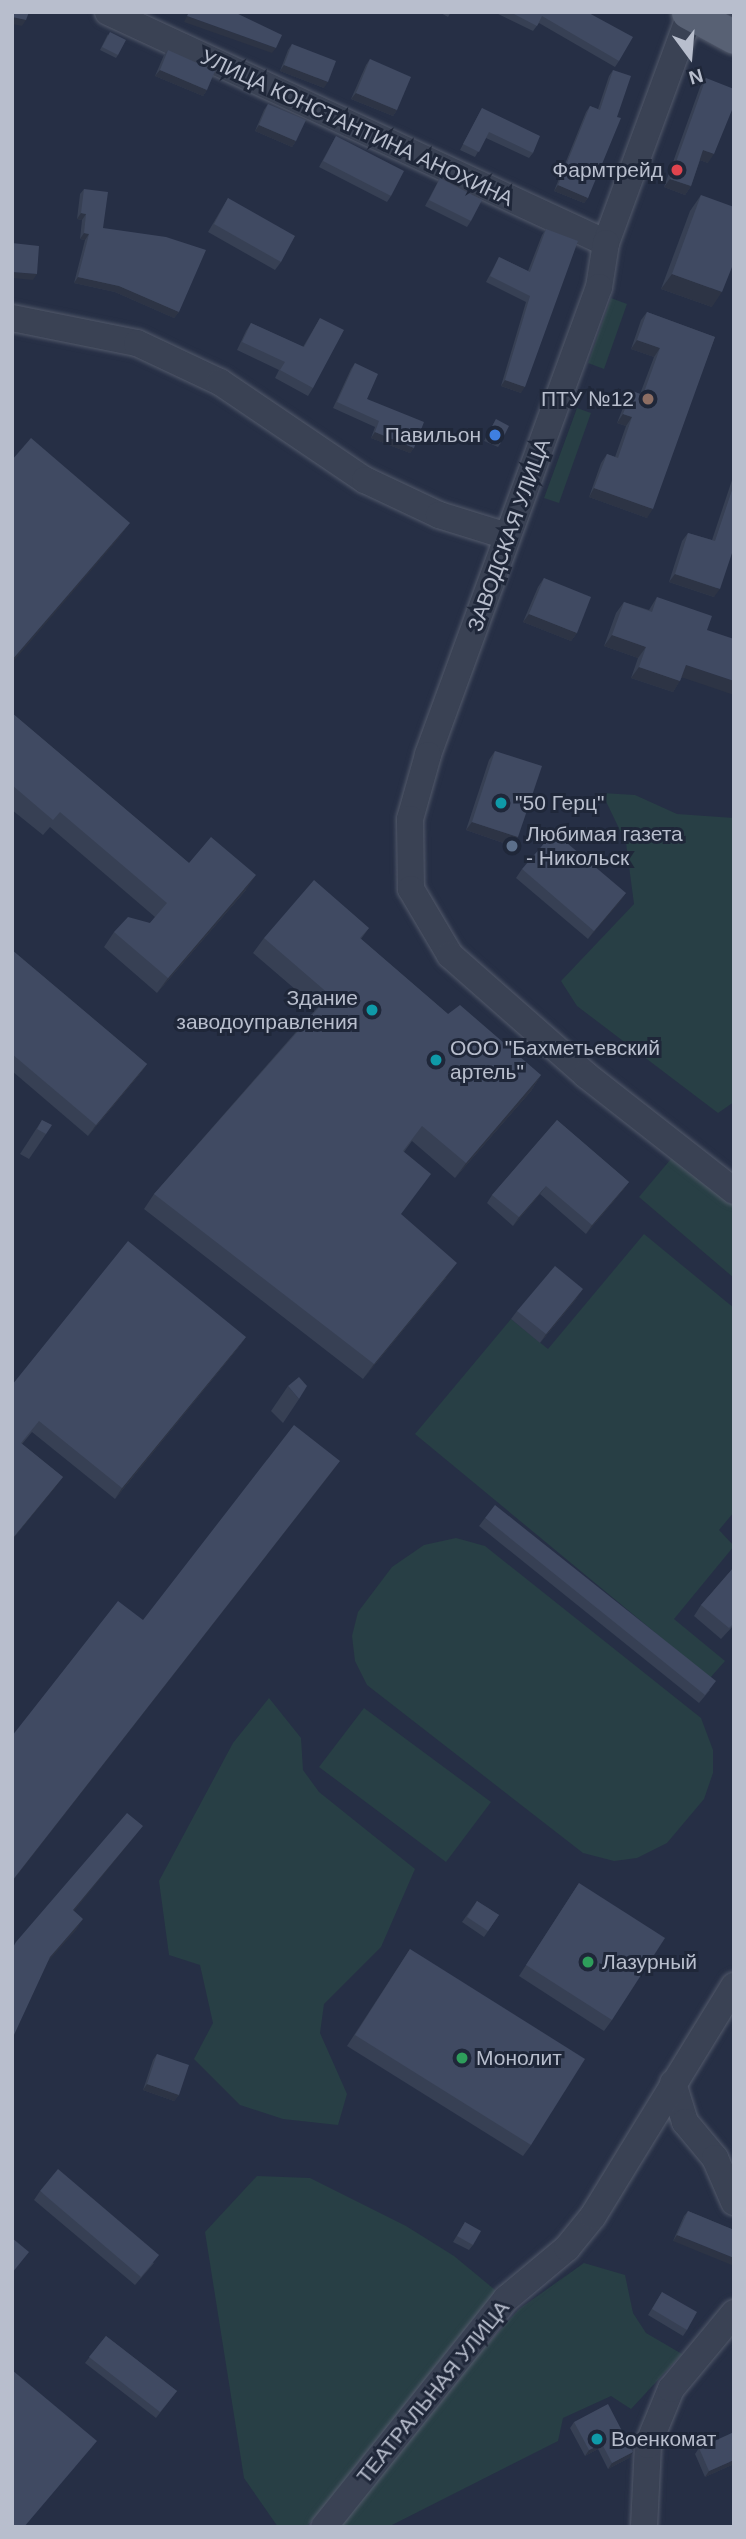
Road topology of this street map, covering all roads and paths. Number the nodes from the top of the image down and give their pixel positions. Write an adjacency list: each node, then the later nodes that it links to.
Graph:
1 (108, 12): 4 (street, УЛИЦА КОНСТАНТИНА АНОХИНА)
2 (690, 13): 3 (main road); 4 (street, ЗАВОДСКАЯ УЛИЦА)
3 (734, 37)
4 (606, 243): 6 (street, ЗАВОДСКАЯ УЛИЦА)
5 (12, 318): 6 (street)
6 (507, 536): 7 (street, ЗАВОДСКАЯ УЛИЦА)
7 (734, 1192)
8 (734, 1986): 9 (street, ТЕАТРАЛЬНАЯ УЛИЦА)
9 (674, 2083): 10 (street); 13 (street, ТЕАТРАЛЬНАЯ УЛИЦА)
10 (734, 2202)
11 (734, 2313): 12 (street)
12 (642, 2524)
13 (324, 2527)

